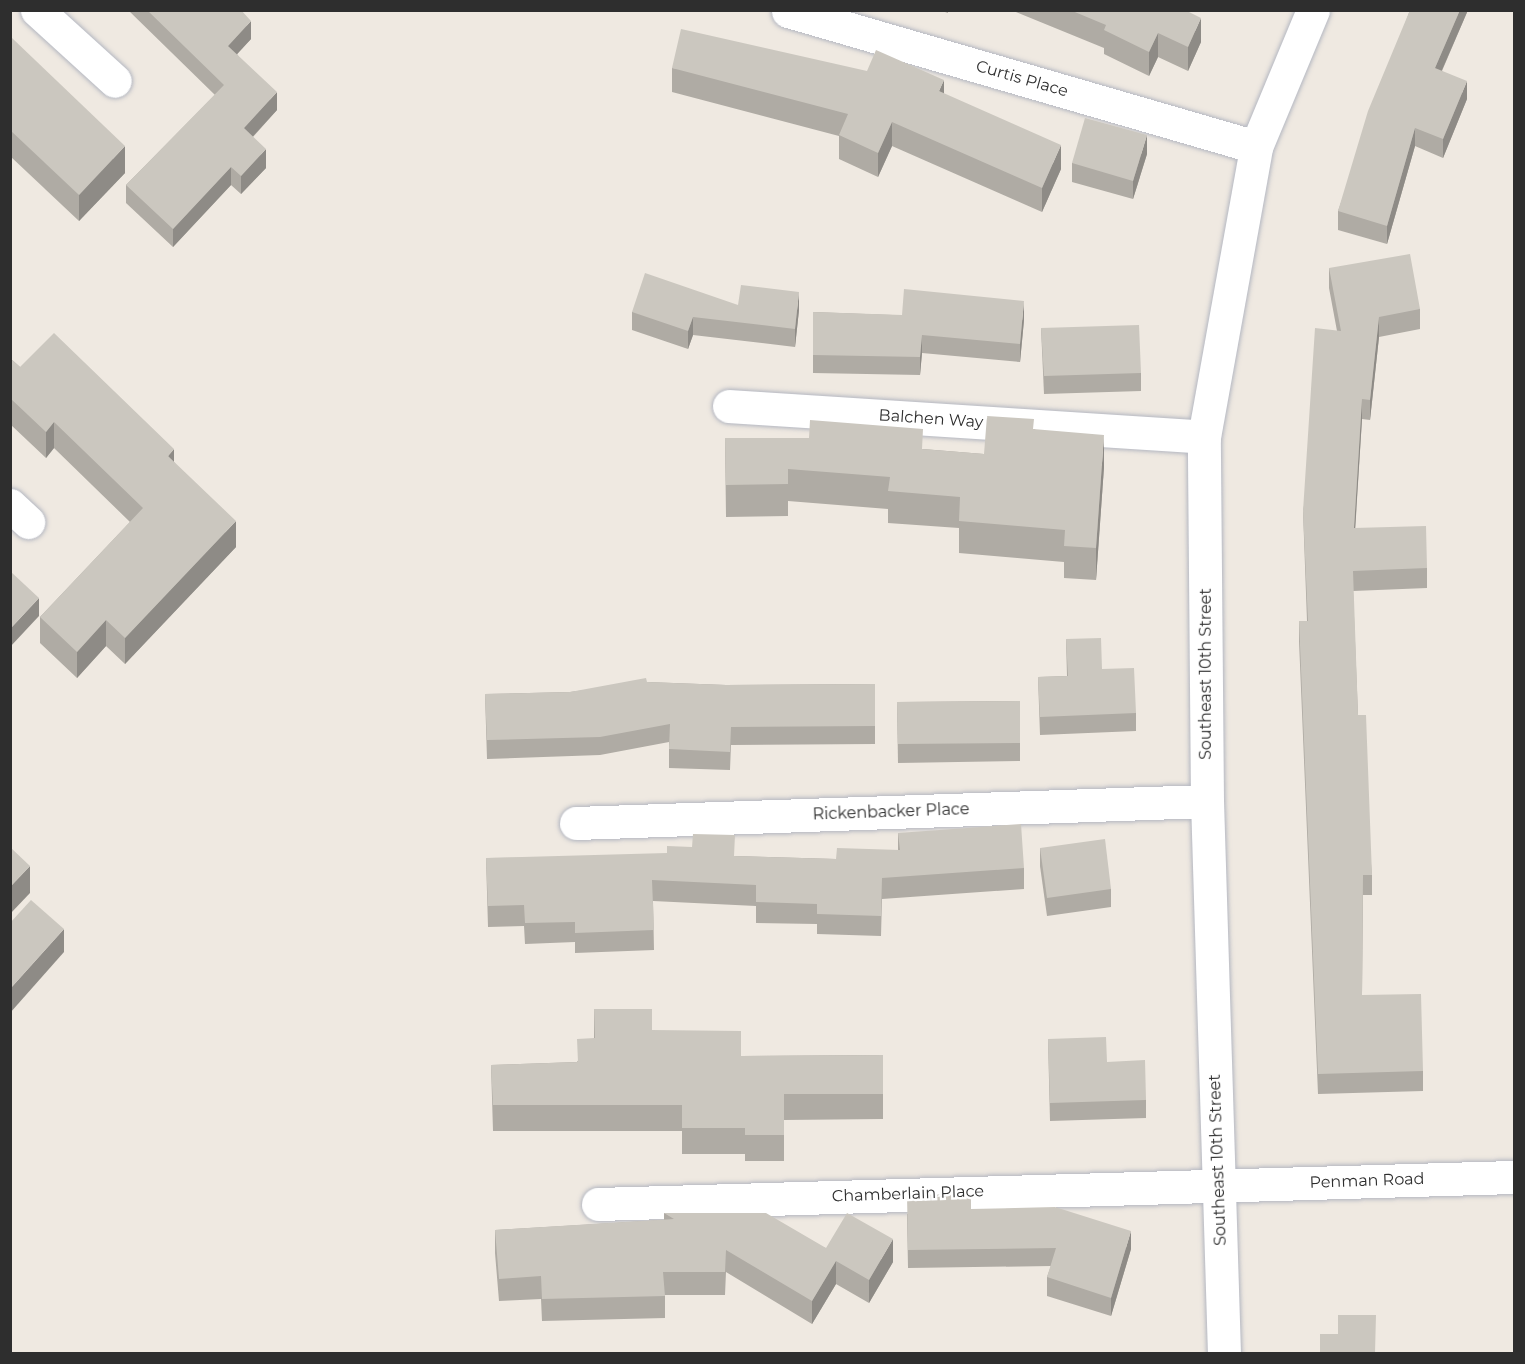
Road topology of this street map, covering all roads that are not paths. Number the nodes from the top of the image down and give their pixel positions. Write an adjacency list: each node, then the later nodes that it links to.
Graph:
1 (37, 10): 4 (street)
2 (1314, 10): 5 (street, Southeast 10th Street)
3 (788, 11): 5 (street, Curtis Place)
4 (116, 81)
5 (1256, 147): 7 (street, Southeast 10th Street)
6 (729, 406): 7 (street, Balchen Way)
7 (1204, 437): 8 (street, Southeast 10th Street)
8 (1207, 801): 9 (street, Rickenbacker Place); 11 (street, Southeast 10th Street)
9 (576, 823)
10 (1515, 1177): 11 (street, Penman Road)
11 (1219, 1185): 12 (street, Chamberlain Place); 13 (street, Southeast 10th Street)
12 (598, 1204)
13 (1224, 1353)

